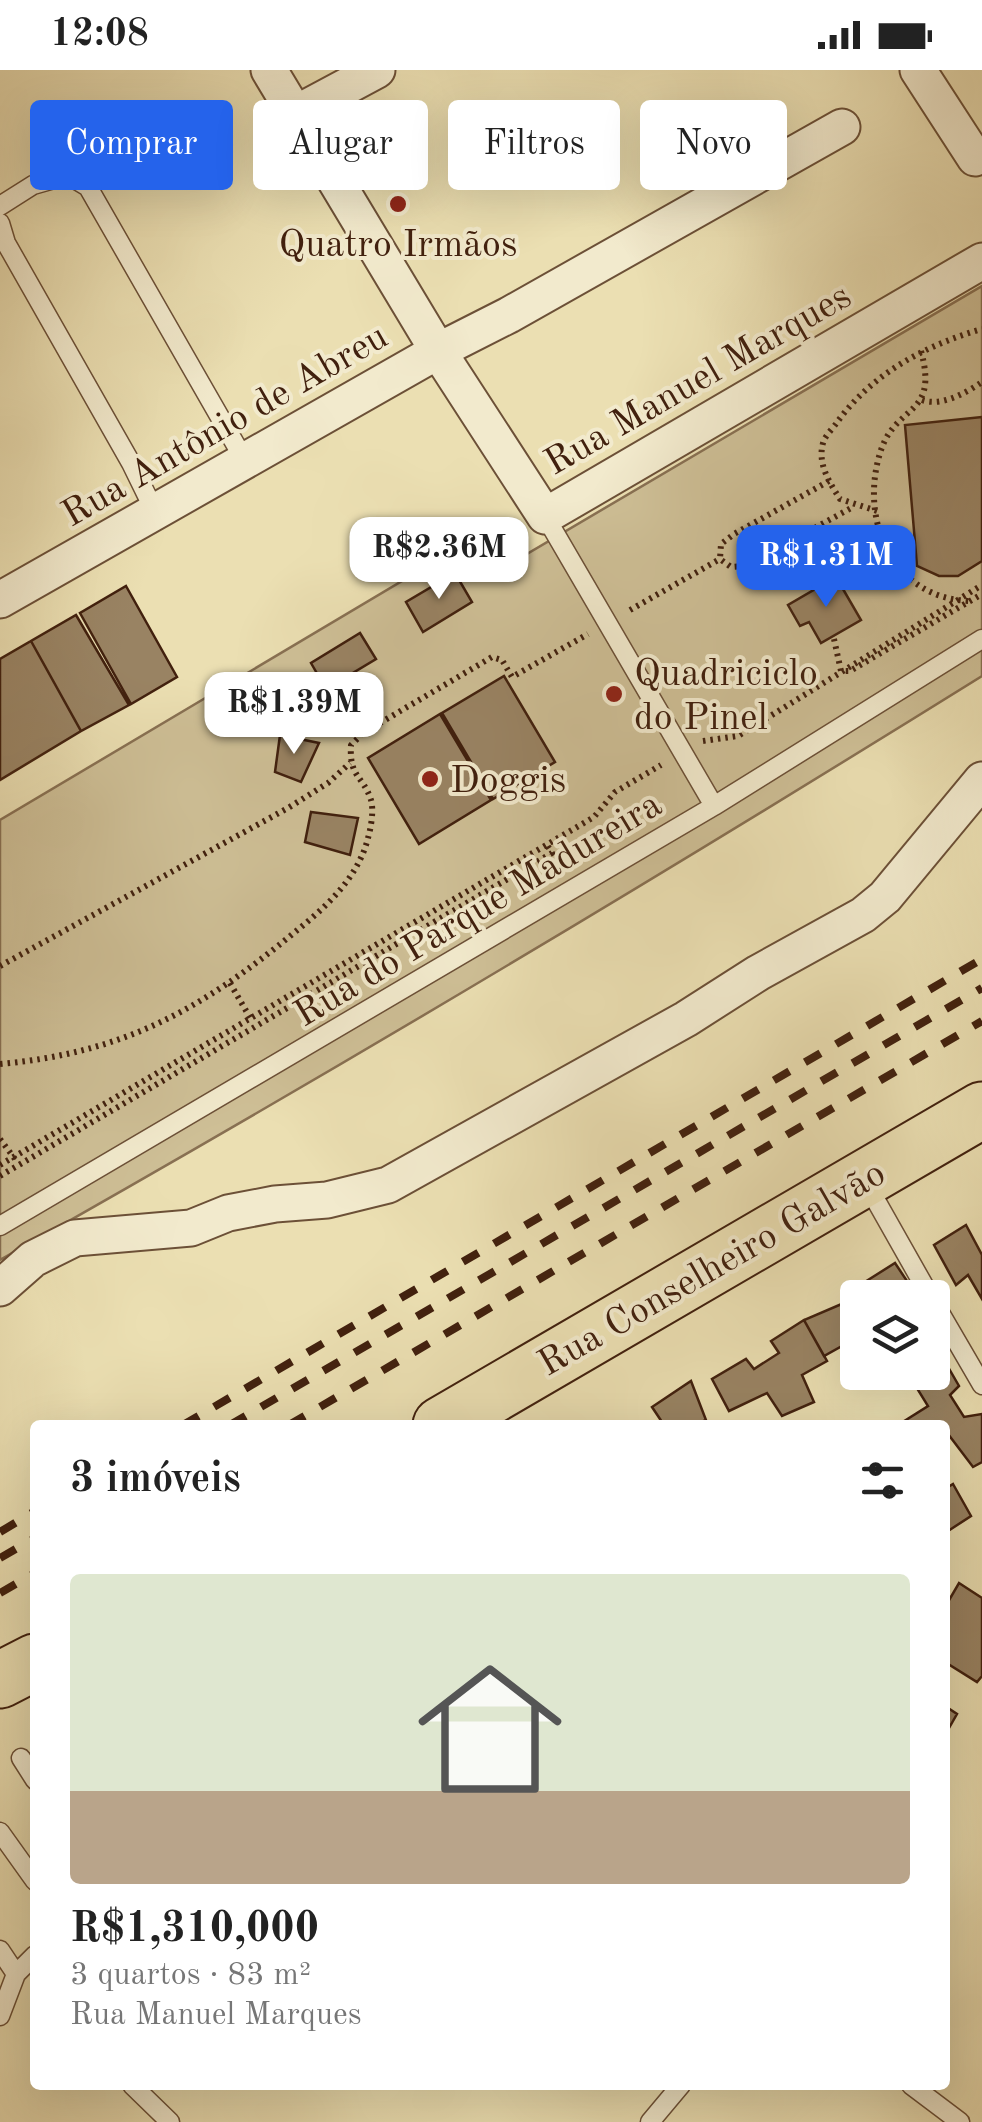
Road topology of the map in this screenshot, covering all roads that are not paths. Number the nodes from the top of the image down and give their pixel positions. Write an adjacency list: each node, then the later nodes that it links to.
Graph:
1 (268, 70): 4 (street, Rua Manuel Marques)
2 (377, 70): 5 (street)
3 (918, 70): 7 (street)
4 (286, 100)
5 (321, 100)
6 (842, 127): 12 (street, Rua Antônio de Abreu)
7 (976, 158)
8 (341, 190): 12 (street, Rua Manuel Marques)
9 (0, 206): 13 (lane)
10 (0, 223): 14 (lane)
11 (982, 261): 15 (street, Rua Manuel Marques)
12 (438, 351): 13 (street, Rua Antônio de Abreu); 15 (street, Rua Manuel Marques)
13 (246, 461): 14 (street, Rua Antônio de Abreu)
14 (155, 512): 16 (street, Rua Antônio de Abreu)
15 (545, 516): 19 (lane)
16 (0, 600)
17 (982, 638): 19 (lane, Rua do Parque Madureira)
18 (982, 780): 24 (street)
19 (714, 806): 22 (lane, Rua do Parque Madureira)
20 (982, 1110): 21 (main road, Rua Conselheiro Galvão)
21 (863, 1179): 23 (lane); 27 (main road, Rua Conselheiro Galvão)
22 (0, 1226)
23 (922, 1280)
24 (0, 1288)
25 (950, 1329): 26 (lane)
26 (982, 1385)
27 (455, 1420)
28 (30, 1665): 29 (main road)
29 (0, 1680)
30 (21, 1758): 31 (lane)
31 (30, 1772)
32 (0, 1832): 33 (lane)
33 (30, 1874)
34 (0, 1950): 36 (lane)
35 (30, 1960): 36 (lane)
36 (16, 1974): 37 (lane)
37 (0, 2016)
38 (137, 2090): 41 (lane)
39 (677, 2090): 42 (lane)
40 (918, 2090): 43 (lane)
41 (170, 2122)
42 (650, 2122)
43 (960, 2122)

